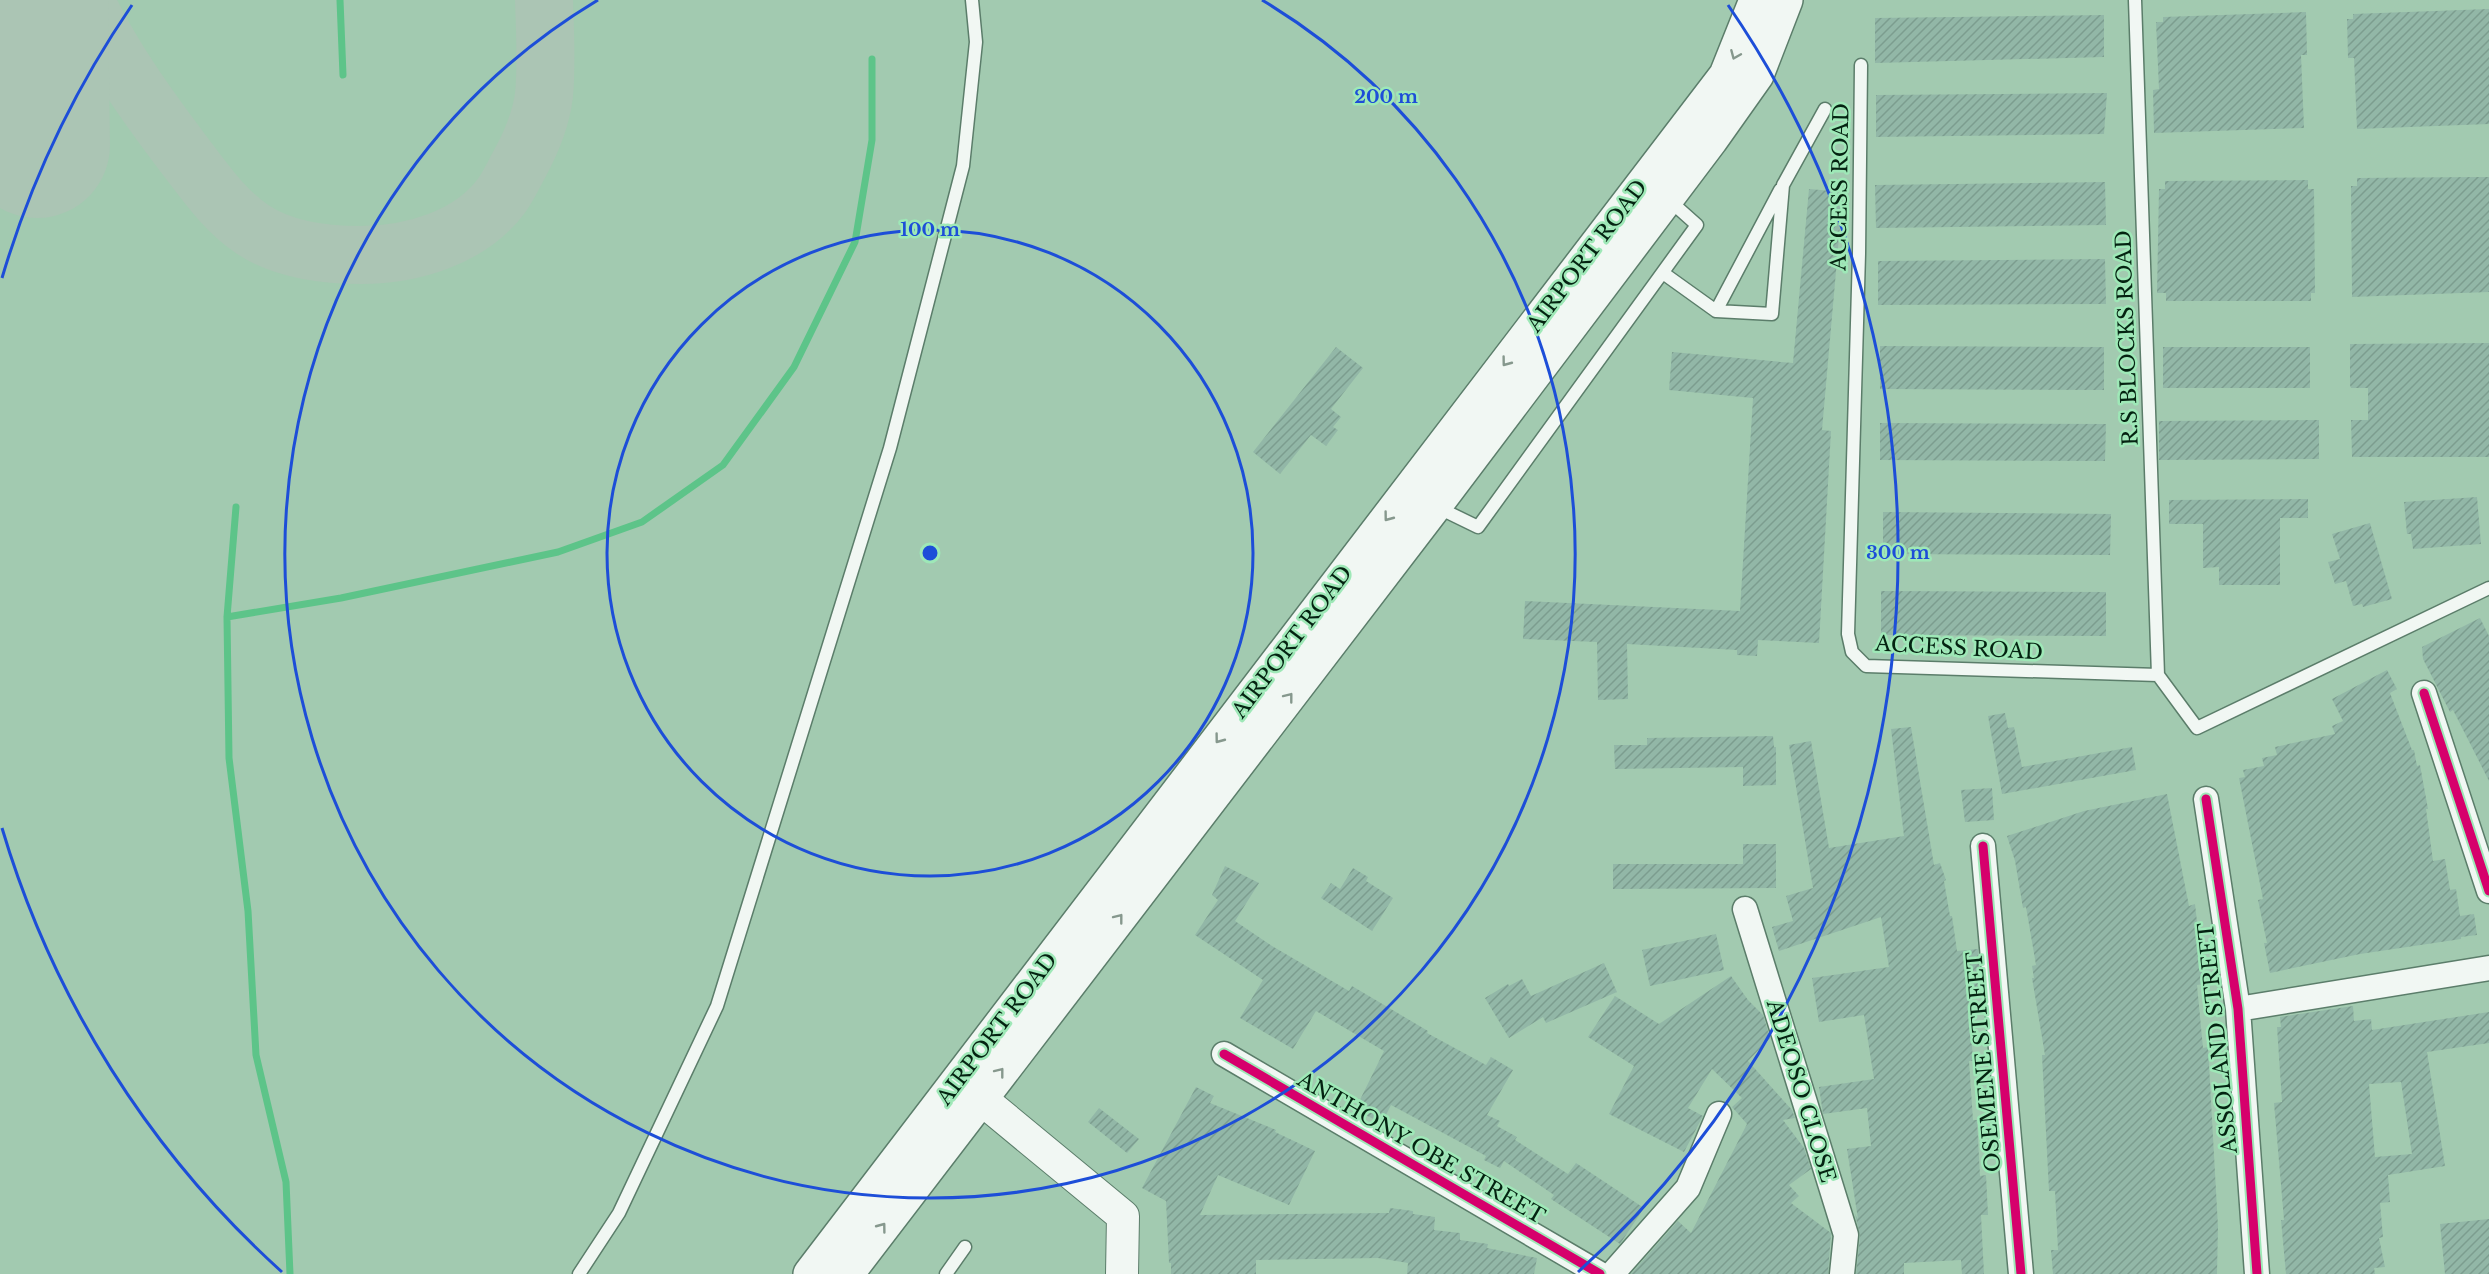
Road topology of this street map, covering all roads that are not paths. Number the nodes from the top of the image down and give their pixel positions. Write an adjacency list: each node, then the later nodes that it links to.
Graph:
1 (972, 0): 25 (lane)
2 (1756, 0): 26 (main road, AIRPORT ROAD, one-way to 26)
3 (1786, 0): 8 (main road, AIRPORT ROAD)
4 (2135, 0): 13 (lane, R.S BLOCKS ROAD)
5 (1861, 65): 13 (lane, ACCESS ROAD)
6 (1825, 109): 7 (lane)
7 (1783, 185): 10 (lane); 10 (lane)
8 (1667, 198): 9 (lane); 11 (main road, AIRPORT ROAD)
9 (1663, 273): 10 (lane); 11 (lane)
10 (1716, 311)
11 (1435, 506): 22 (main road, AIRPORT ROAD, one-way to 11)
12 (2489, 588): 13 (lane)
13 (2158, 675)
14 (2424, 693): 17 (street)
15 (2206, 799): 20 (street, ASSOLAND STREET)
16 (1983, 846): 33 (street, OSEMENE STREET)
17 (2489, 891)
18 (1745, 909): 32 (street, ADEOSO CLOSE)
19 (2489, 968): 20 (street)
20 (2238, 1009): 34 (street, ASSOLAND STREET)
21 (1224, 1054): 30 (street, ANTHONY OBE STREET)
22 (980, 1098): 27 (main road, AIRPORT ROAD, one-way to 22); 29 (street)
23 (1719, 1114): 31 (street)
24 (965, 1247): 28 (lane)
25 (579, 1274)
26 (810, 1274)
27 (847, 1274)
28 (946, 1274)
29 (1122, 1274)
30 (1600, 1274)
31 (1612, 1274)
32 (1842, 1274)
33 (2021, 1274)
34 (2257, 1274)

